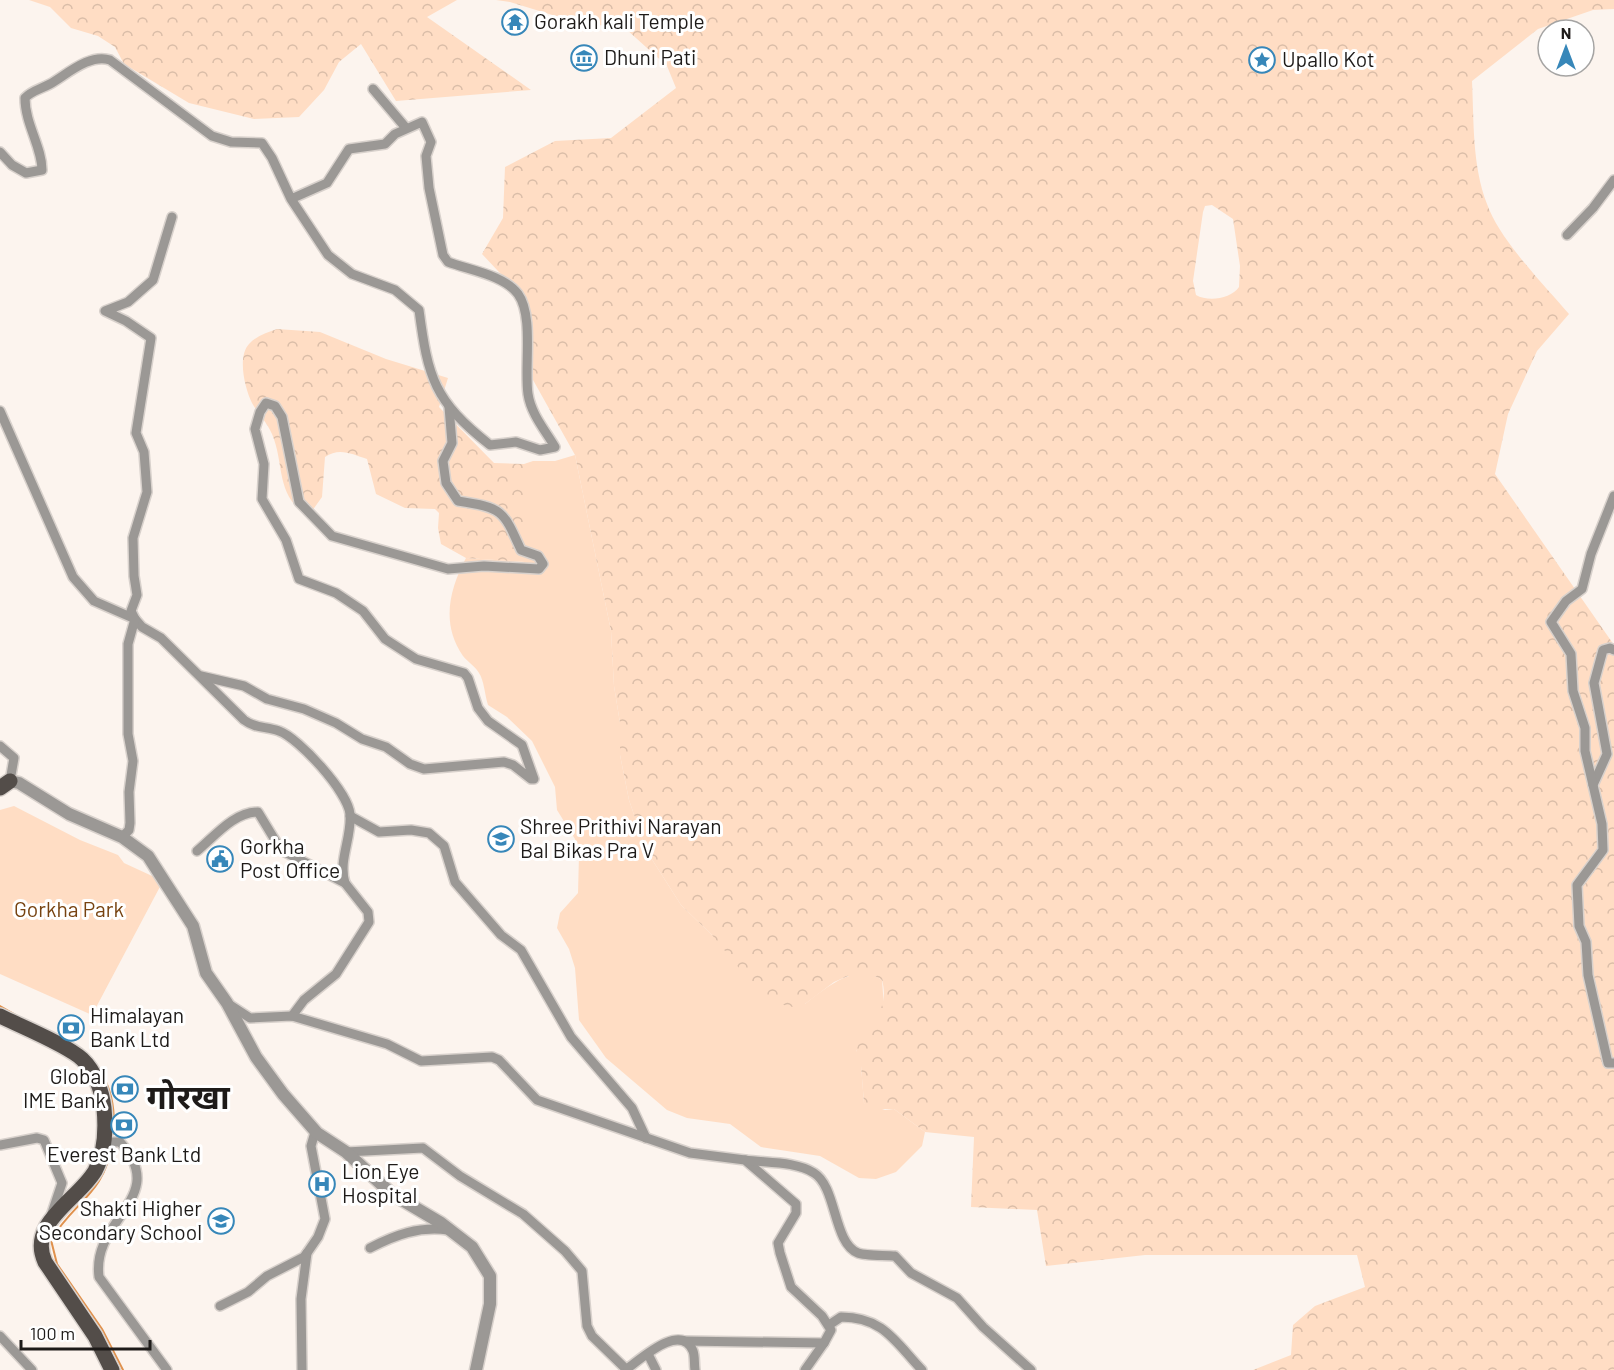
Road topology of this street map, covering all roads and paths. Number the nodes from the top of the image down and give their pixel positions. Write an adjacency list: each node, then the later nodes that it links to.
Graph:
1 (373, 89): 2 (street)
2 (406, 128): 5 (street); 8 (street)
3 (0, 152): 5 (street)
4 (1614, 180): 7 (street)
5 (291, 199): 8 (street)
6 (172, 217): 11 (street)
7 (1567, 235)
8 (449, 407): 13 (street)
9 (0, 411): 11 (street)
10 (1614, 496): 16 (street)
11 (135, 619): 13 (street); 18 (street)
12 (1614, 650): 16 (street)
13 (201, 676): 17 (street)
14 (0, 746): 15 (street)
15 (5, 784): 18 (street)
16 (1593, 785): 24 (street)
17 (350, 816): 20 (street); 26 (street)
18 (122, 837): 21 (street)
19 (197, 851): 20 (street)
20 (345, 883): 23 (street)
21 (227, 1003): 23 (street); 25 (street)
22 (0, 1016): 27 (main road)
23 (292, 1016): 26 (street)
24 (1614, 1063)
25 (315, 1132): 29 (street); 34 (street)
26 (646, 1138): 30 (street)
27 (104, 1142): 31 (main road); 44 (street)
28 (0, 1145): 31 (street)
29 (346, 1152): 32 (street); 41 (street)
30 (745, 1160): 36 (street); 51 (street)
31 (49, 1223): 43 (main road)
32 (450, 1230): 33 (street); 46 (street)
33 (370, 1248)
34 (307, 1253): 35 (street); 45 (street)
35 (220, 1306)
36 (830, 1325): 39 (street); 50 (street)
37 (0, 1336): 42 (street)
38 (685, 1341): 39 (street); 40 (street); 48 (street)
39 (824, 1343): 49 (street)
40 (648, 1354): 41 (street); 47 (street)
41 (628, 1369)
42 (32, 1370)
43 (112, 1370)
44 (167, 1370)
45 (302, 1370)
46 (476, 1370)
47 (656, 1370)
48 (695, 1370)
49 (805, 1370)
50 (922, 1370)
51 (1032, 1370)

